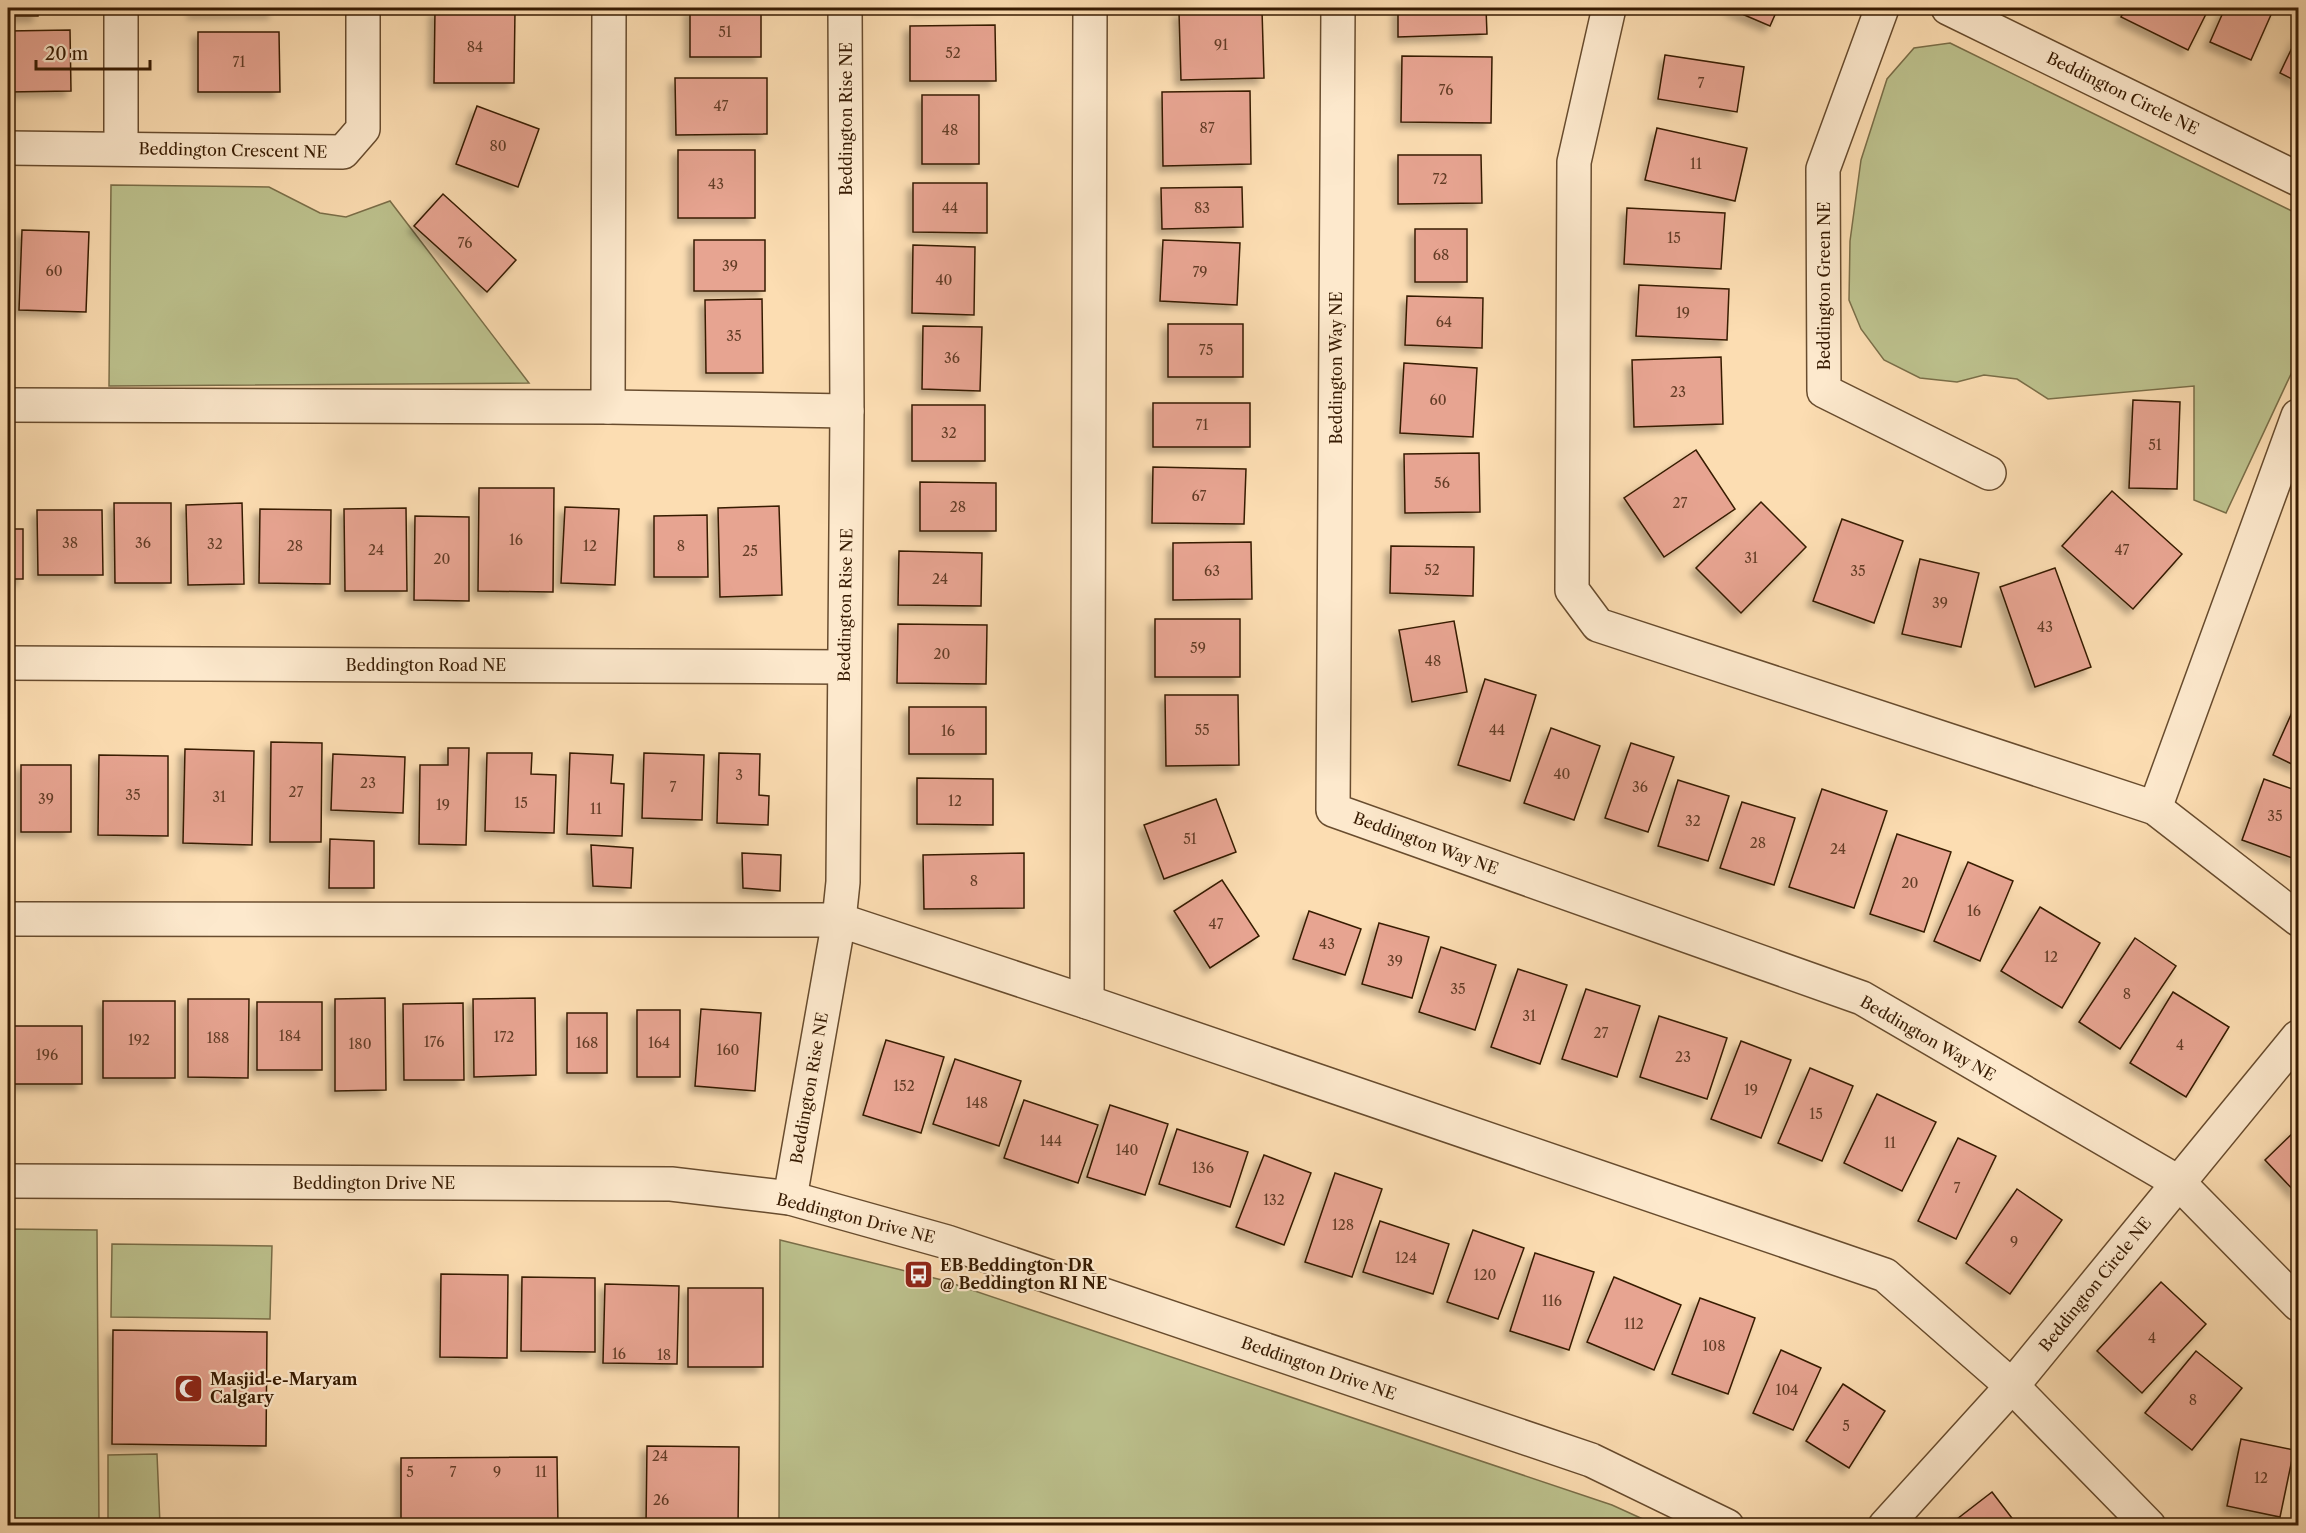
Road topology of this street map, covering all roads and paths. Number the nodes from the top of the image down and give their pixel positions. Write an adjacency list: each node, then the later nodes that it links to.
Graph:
1 (121, 8): 11 (street)
2 (363, 8): 11 (street, Beddington Crescent NE)
3 (609, 8): 14 (street)
4 (845, 8): 15 (street, Beddington Rise NE)
5 (1090, 8): 24 (street)
6 (1338, 8): 27 (street, Beddington Way NE)
7 (1609, 8): 20 (street)
8 (1882, 8): 17 (street, Beddington Green NE)
9 (1948, 8): 12 (street, Beddington Circle NE)
10 (8, 148): 11 (street, Beddington Crescent NE)
11 (121, 148)
12 (2298, 179)
13 (8, 405): 14 (street)
14 (608, 407): 15 (street)
15 (847, 411): 19 (street, Beddington Rise NE)
16 (2298, 416): 20 (street)
17 (1989, 474)
18 (8, 663): 19 (street, Beddington Road NE)
19 (844, 667): 23 (street, Beddington Rise NE)
20 (2156, 808): 22 (street)
21 (8, 919): 23 (street)
22 (2298, 919)
23 (839, 920): 24 (street); 28 (street, Beddington Rise NE)
24 (1087, 1002): 30 (street)
25 (2298, 1037): 27 (street, Beddington Circle NE)
26 (8, 1181): 28 (street, Beddington Drive NE)
27 (2178, 1182): 29 (street); 30 (street, Beddington Circle NE)
28 (790, 1198): 31 (street, Beddington Drive NE)
29 (2298, 1304)
30 (2012, 1386): 32 (street, Beddington Circle NE); 33 (street)
31 (1727, 1526)
32 (1885, 1526)
33 (2149, 1526)

